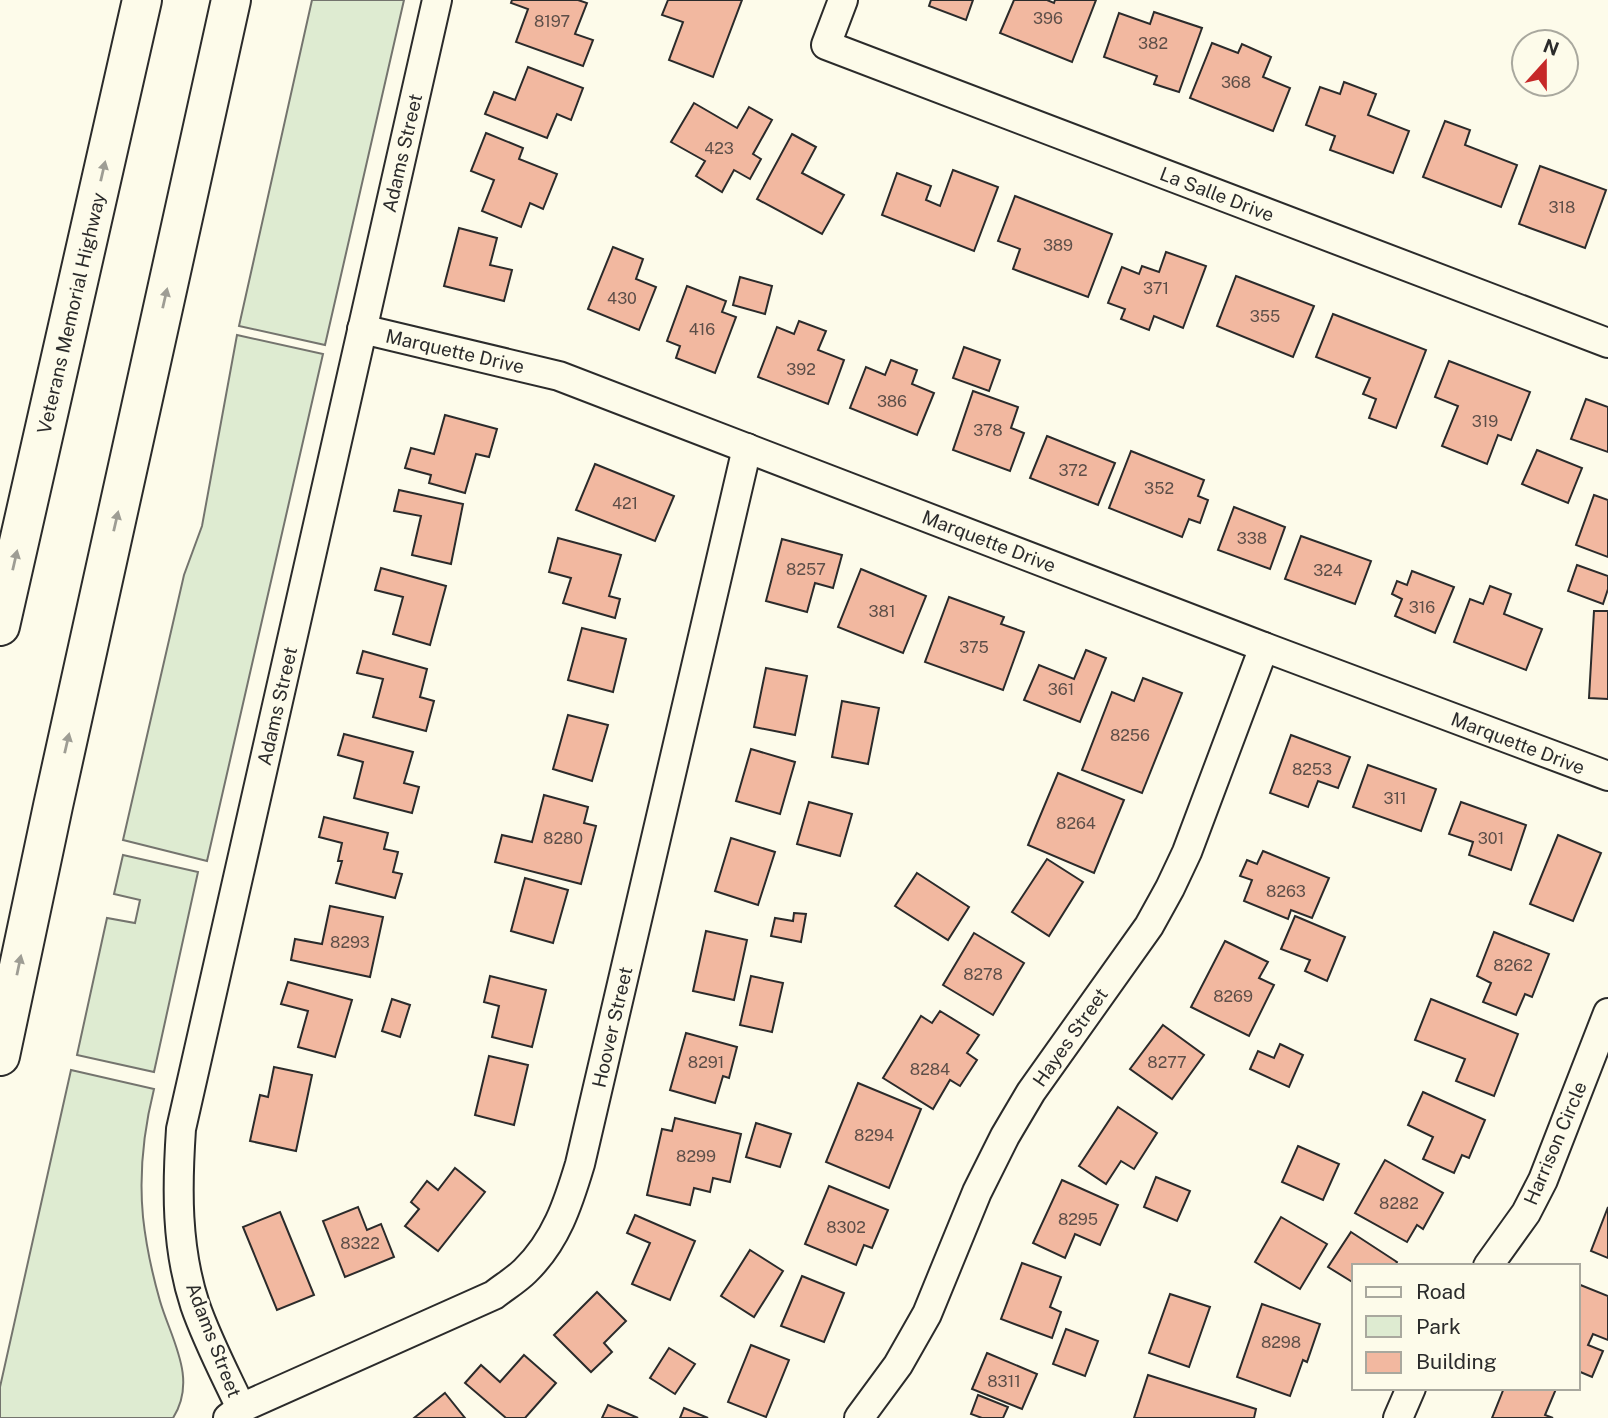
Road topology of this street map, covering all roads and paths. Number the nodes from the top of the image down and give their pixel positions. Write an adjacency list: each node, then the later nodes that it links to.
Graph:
1 (142, 0): 8 (highway, Veterans Memorial Highway, one-way to 1)
2 (232, 0): 12 (highway, one-way to 2)
3 (436, 0): 5 (street, Adams Street)
4 (843, 0): 6 (street, La Salle Drive)
5 (362, 328): 7 (street, Marquette Drive); 15 (street, Adams Street)
6 (1608, 343)
7 (747, 448): 9 (street, Marquette Drive); 15 (street, Hoover Street)
8 (0, 626)
9 (1265, 647): 10 (street, Marquette Drive); 16 (street, Hayes Street)
10 (1608, 776)
11 (1608, 1013): 13 (street, Harrison Circle)
12 (0, 1056)
13 (1490, 1264)
14 (1410, 1390): 17 (street)
15 (235, 1413)
16 (859, 1418)
17 (1398, 1418)

